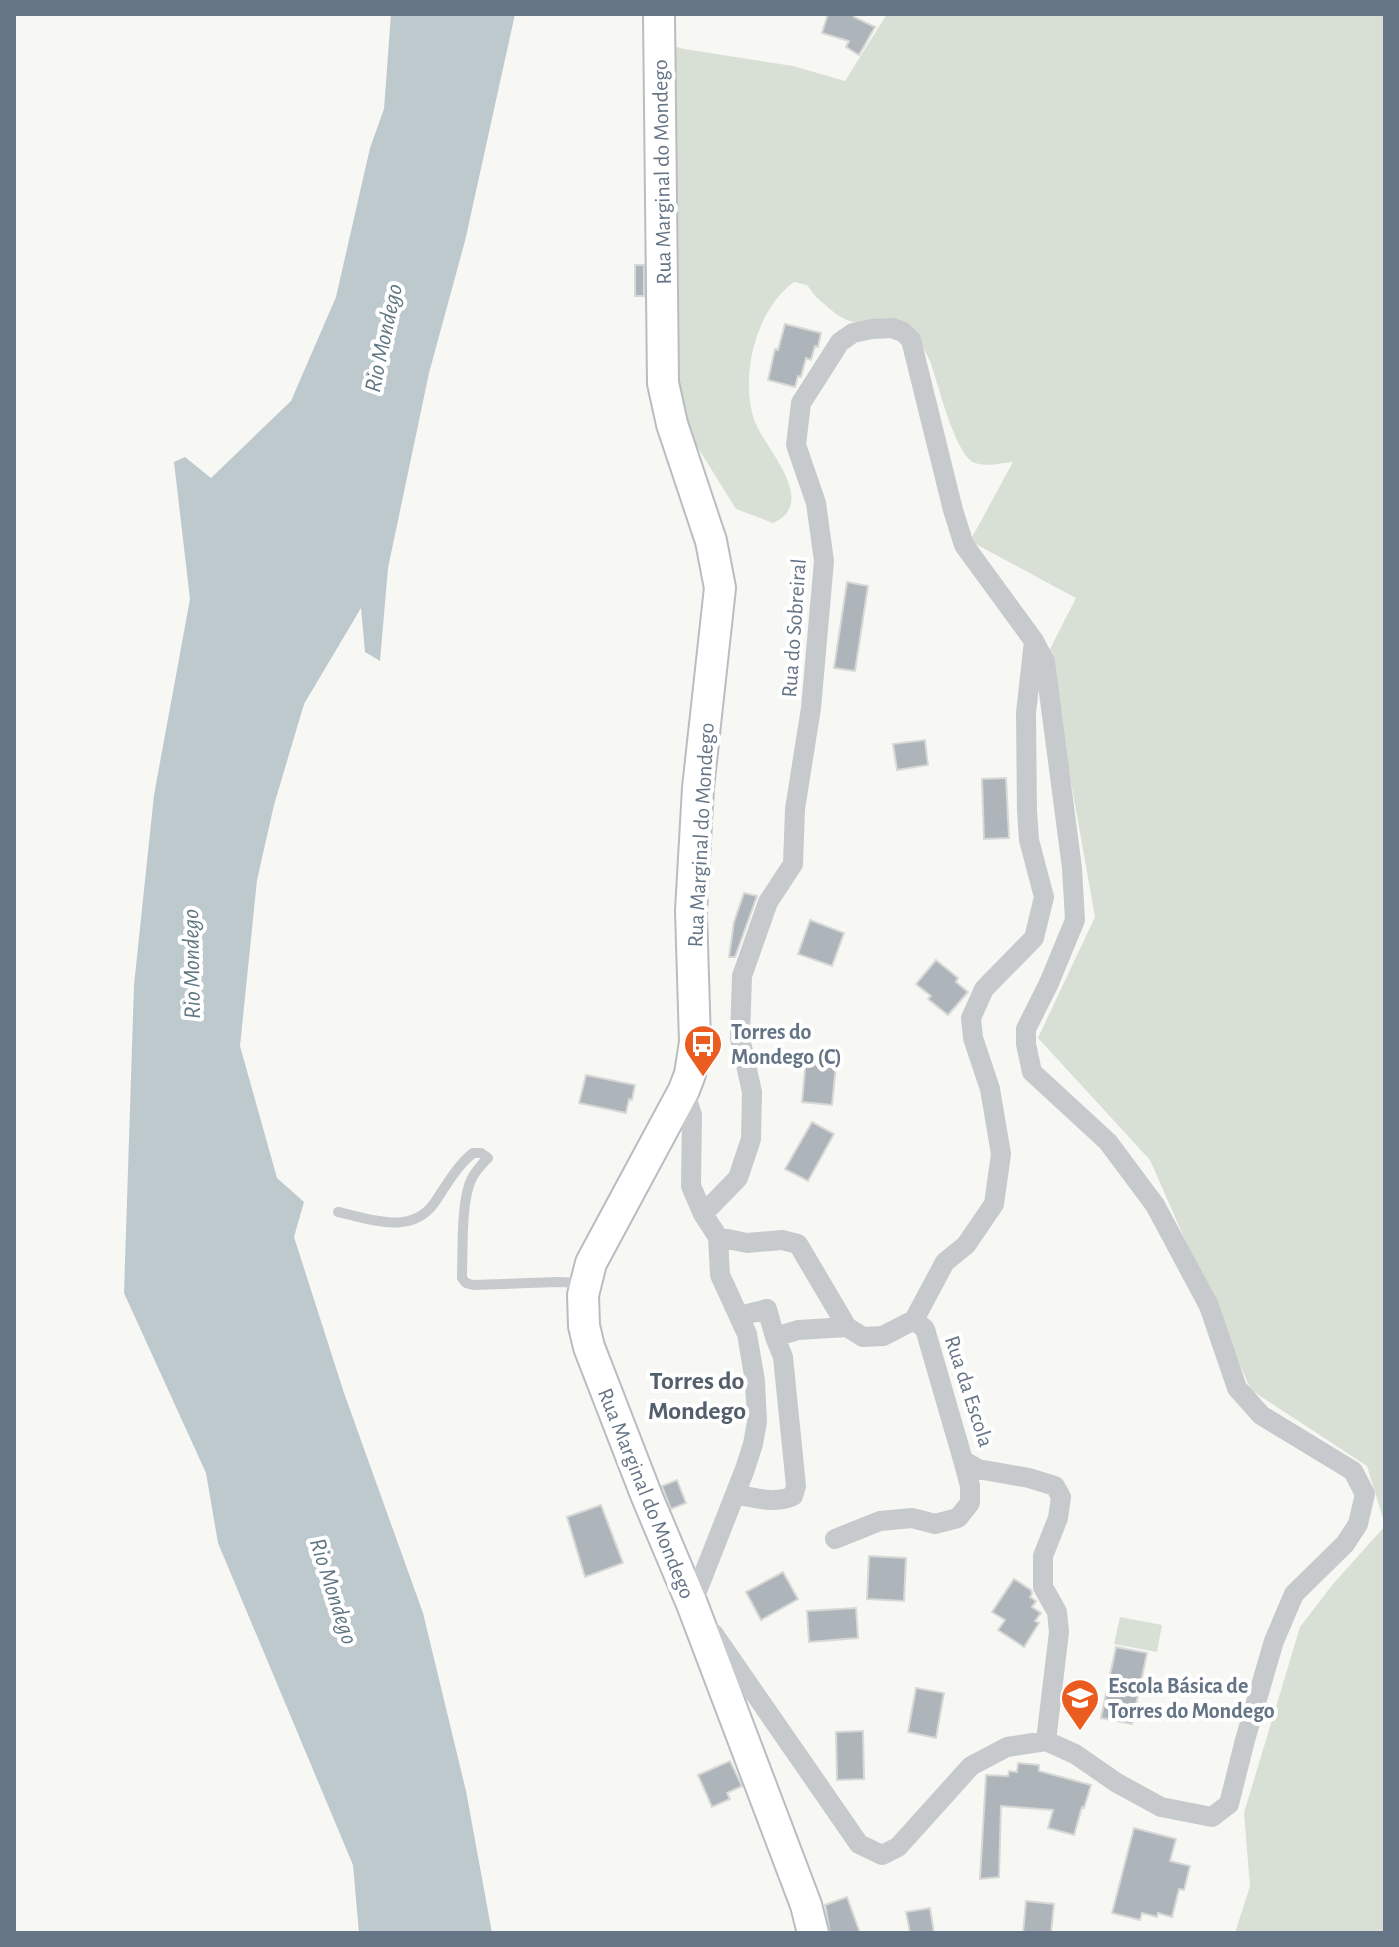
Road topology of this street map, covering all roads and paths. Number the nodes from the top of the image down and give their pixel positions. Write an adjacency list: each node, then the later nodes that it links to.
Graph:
1 (660, 14): 3 (main road, Rua Marginal do Mondego)
2 (1034, 641): 5 (street, Rua do Sobreiral); 9 (street); 16 (street, Rua do Sobreiral)
3 (684, 1090): 5 (street); 7 (main road, Rua Marginal do Mondego)
4 (338, 1212): 7 (lane)
5 (703, 1214): 6 (street)
6 (718, 1237): 8 (street); 10 (street)
7 (586, 1283): 15 (main road, Rua Marginal do Mondego)
8 (740, 1316): 11 (street); 13 (street)
9 (914, 1320): 10 (street); 12 (street, Rua da Escola)
10 (847, 1327): 11 (street)
11 (775, 1337): 13 (street)
12 (963, 1460): 14 (street); 16 (street, Rua da Escola)
13 (736, 1494): 15 (street)
14 (835, 1539)
15 (692, 1604): 16 (street); 17 (main road, Rua Marginal do Mondego)
16 (1046, 1741)
17 (813, 1933)

